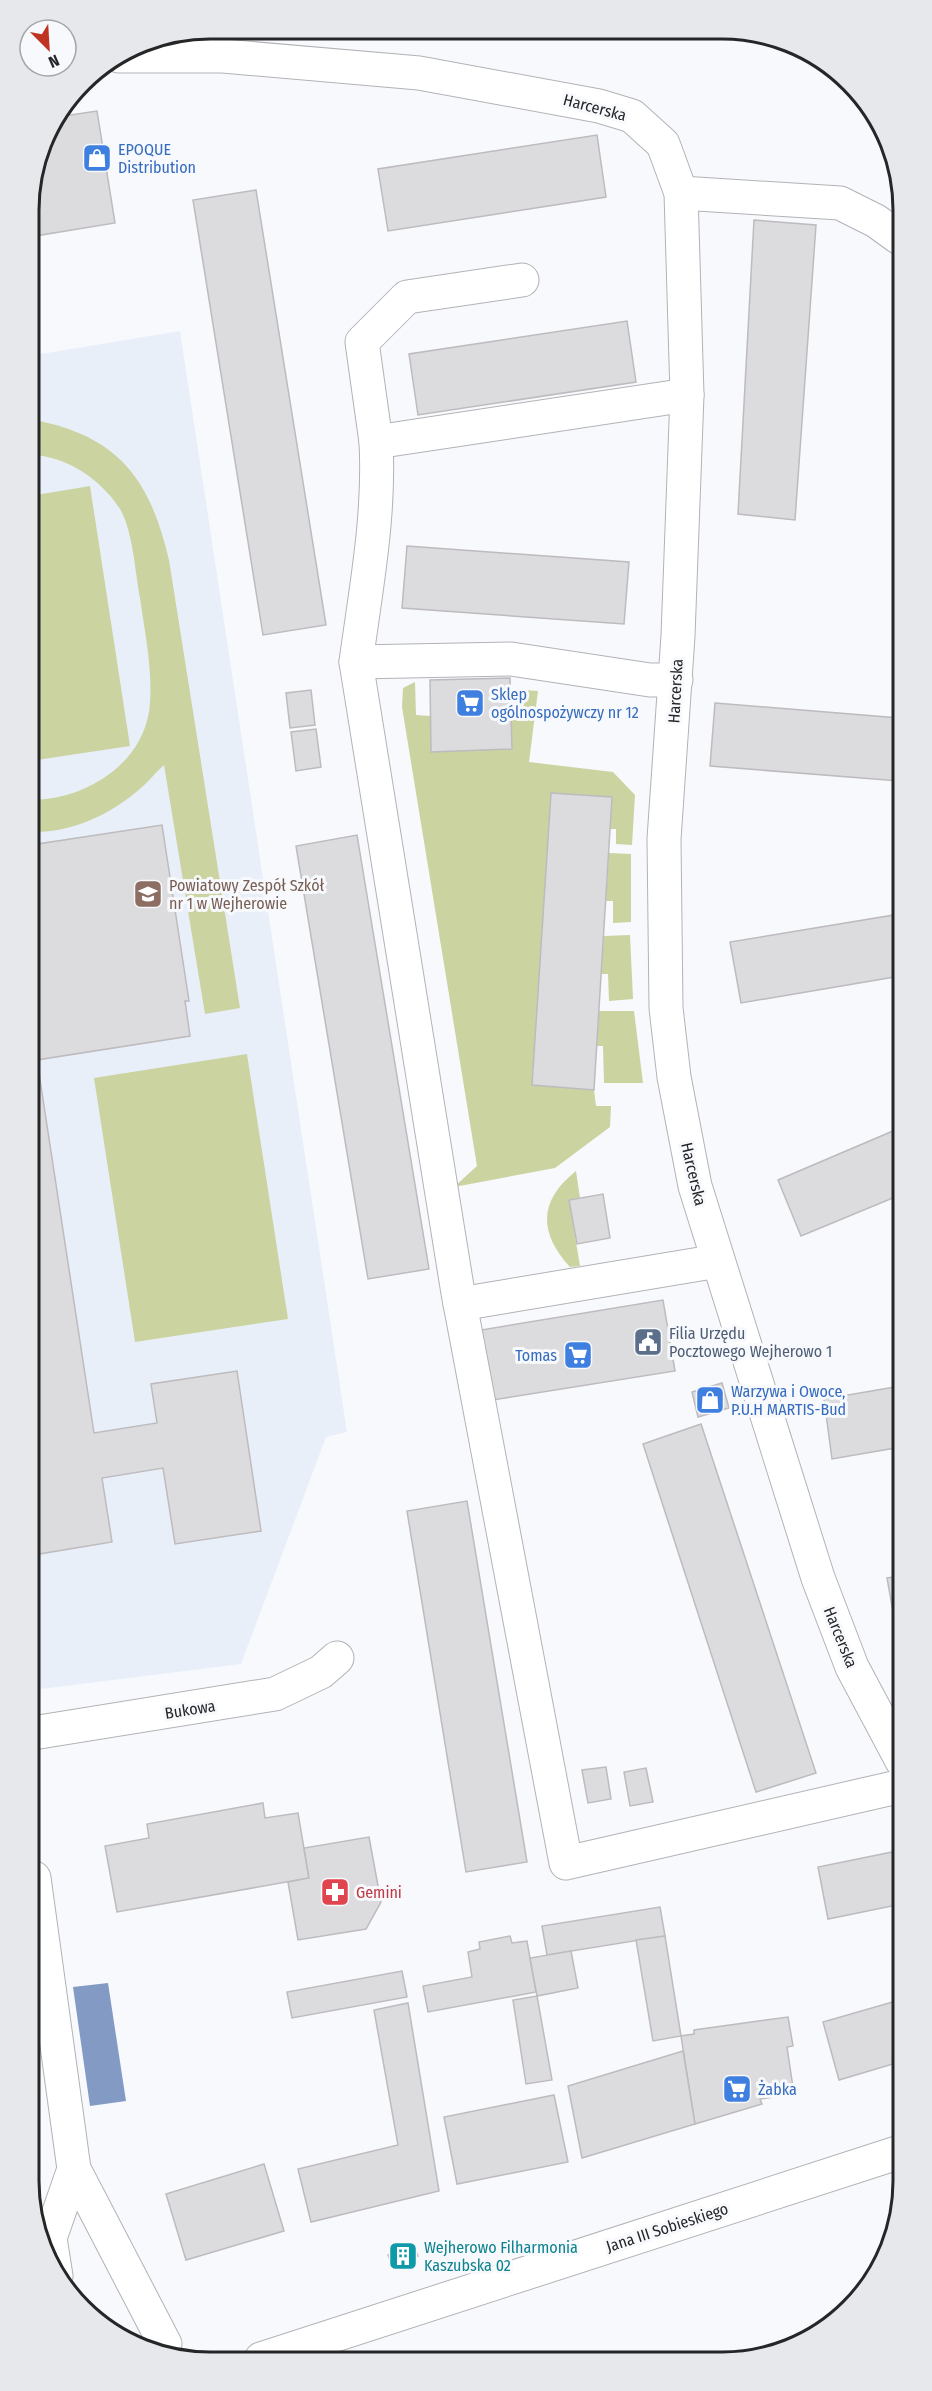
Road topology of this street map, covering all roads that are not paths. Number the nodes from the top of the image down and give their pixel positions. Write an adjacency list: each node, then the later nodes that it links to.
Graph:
1 (136, 56): 2 (street, Harcerska)
2 (681, 193): 3 (street); 5 (street, Harcerska)
3 (893, 233)
4 (522, 280): 6 (street)
5 (687, 395): 6 (street); 8 (street, Harcerska)
6 (376, 442): 7 (street)
7 (356, 662): 8 (street); 10 (street)
8 (676, 680): 9 (street, Harcerska)
9 (718, 1261): 10 (street); 13 (street, Harcerska)
10 (460, 1304): 14 (street)
11 (337, 1658): 12 (street, Bukowa)
12 (39, 1732)
13 (893, 1739)
14 (893, 1787)
15 (39, 1914): 17 (street)
16 (893, 2154): 20 (street, Jana III Sobieskiego)
17 (74, 2169): 18 (street); 19 (street)
18 (51, 2243)
19 (165, 2344)
20 (283, 2352)

